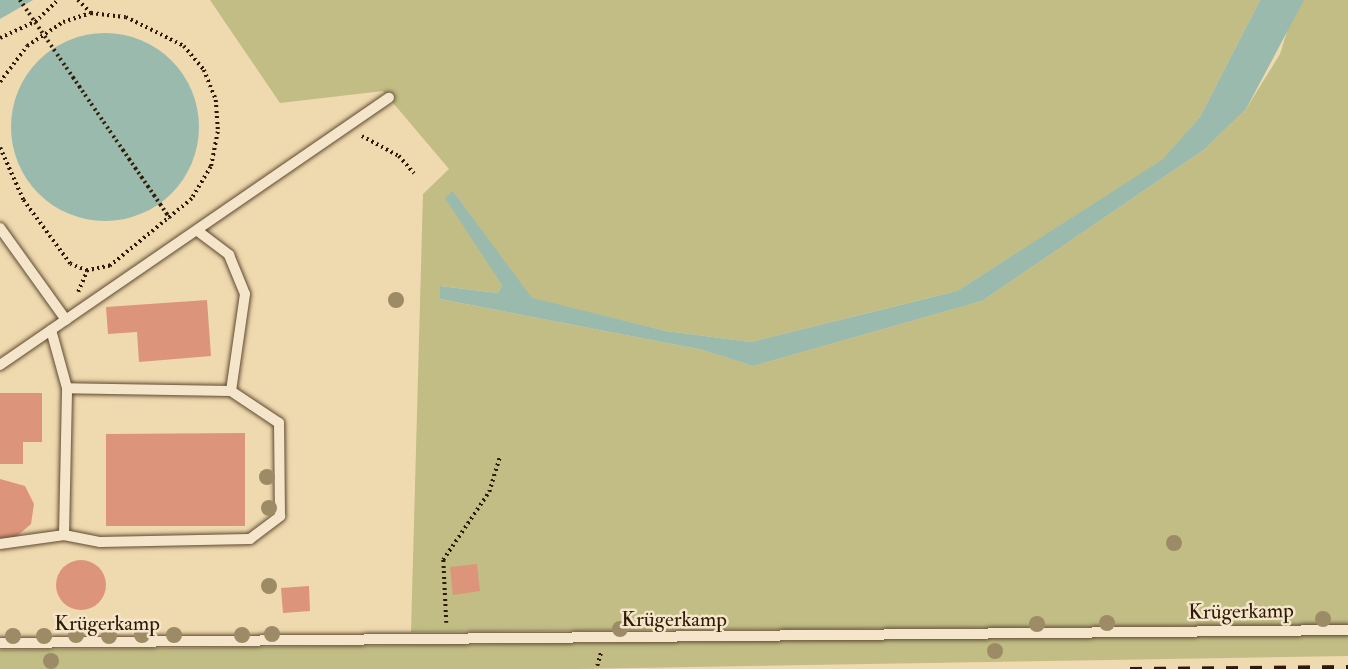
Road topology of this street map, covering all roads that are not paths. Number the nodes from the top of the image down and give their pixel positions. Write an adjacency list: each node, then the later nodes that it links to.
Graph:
1 (389, 98): 3 (lane)
2 (0, 228): 4 (lane)
3 (198, 232): 4 (lane); 8 (lane)
4 (66, 320): 5 (lane)
5 (51, 330): 6 (lane); 7 (lane)
6 (0, 365)
7 (66, 388): 8 (lane); 9 (lane)
8 (231, 391): 9 (lane)
9 (64, 535): 10 (lane)
10 (0, 544)
11 (1348, 630): 12 (lane, Krügerkamp)
12 (0, 643)

